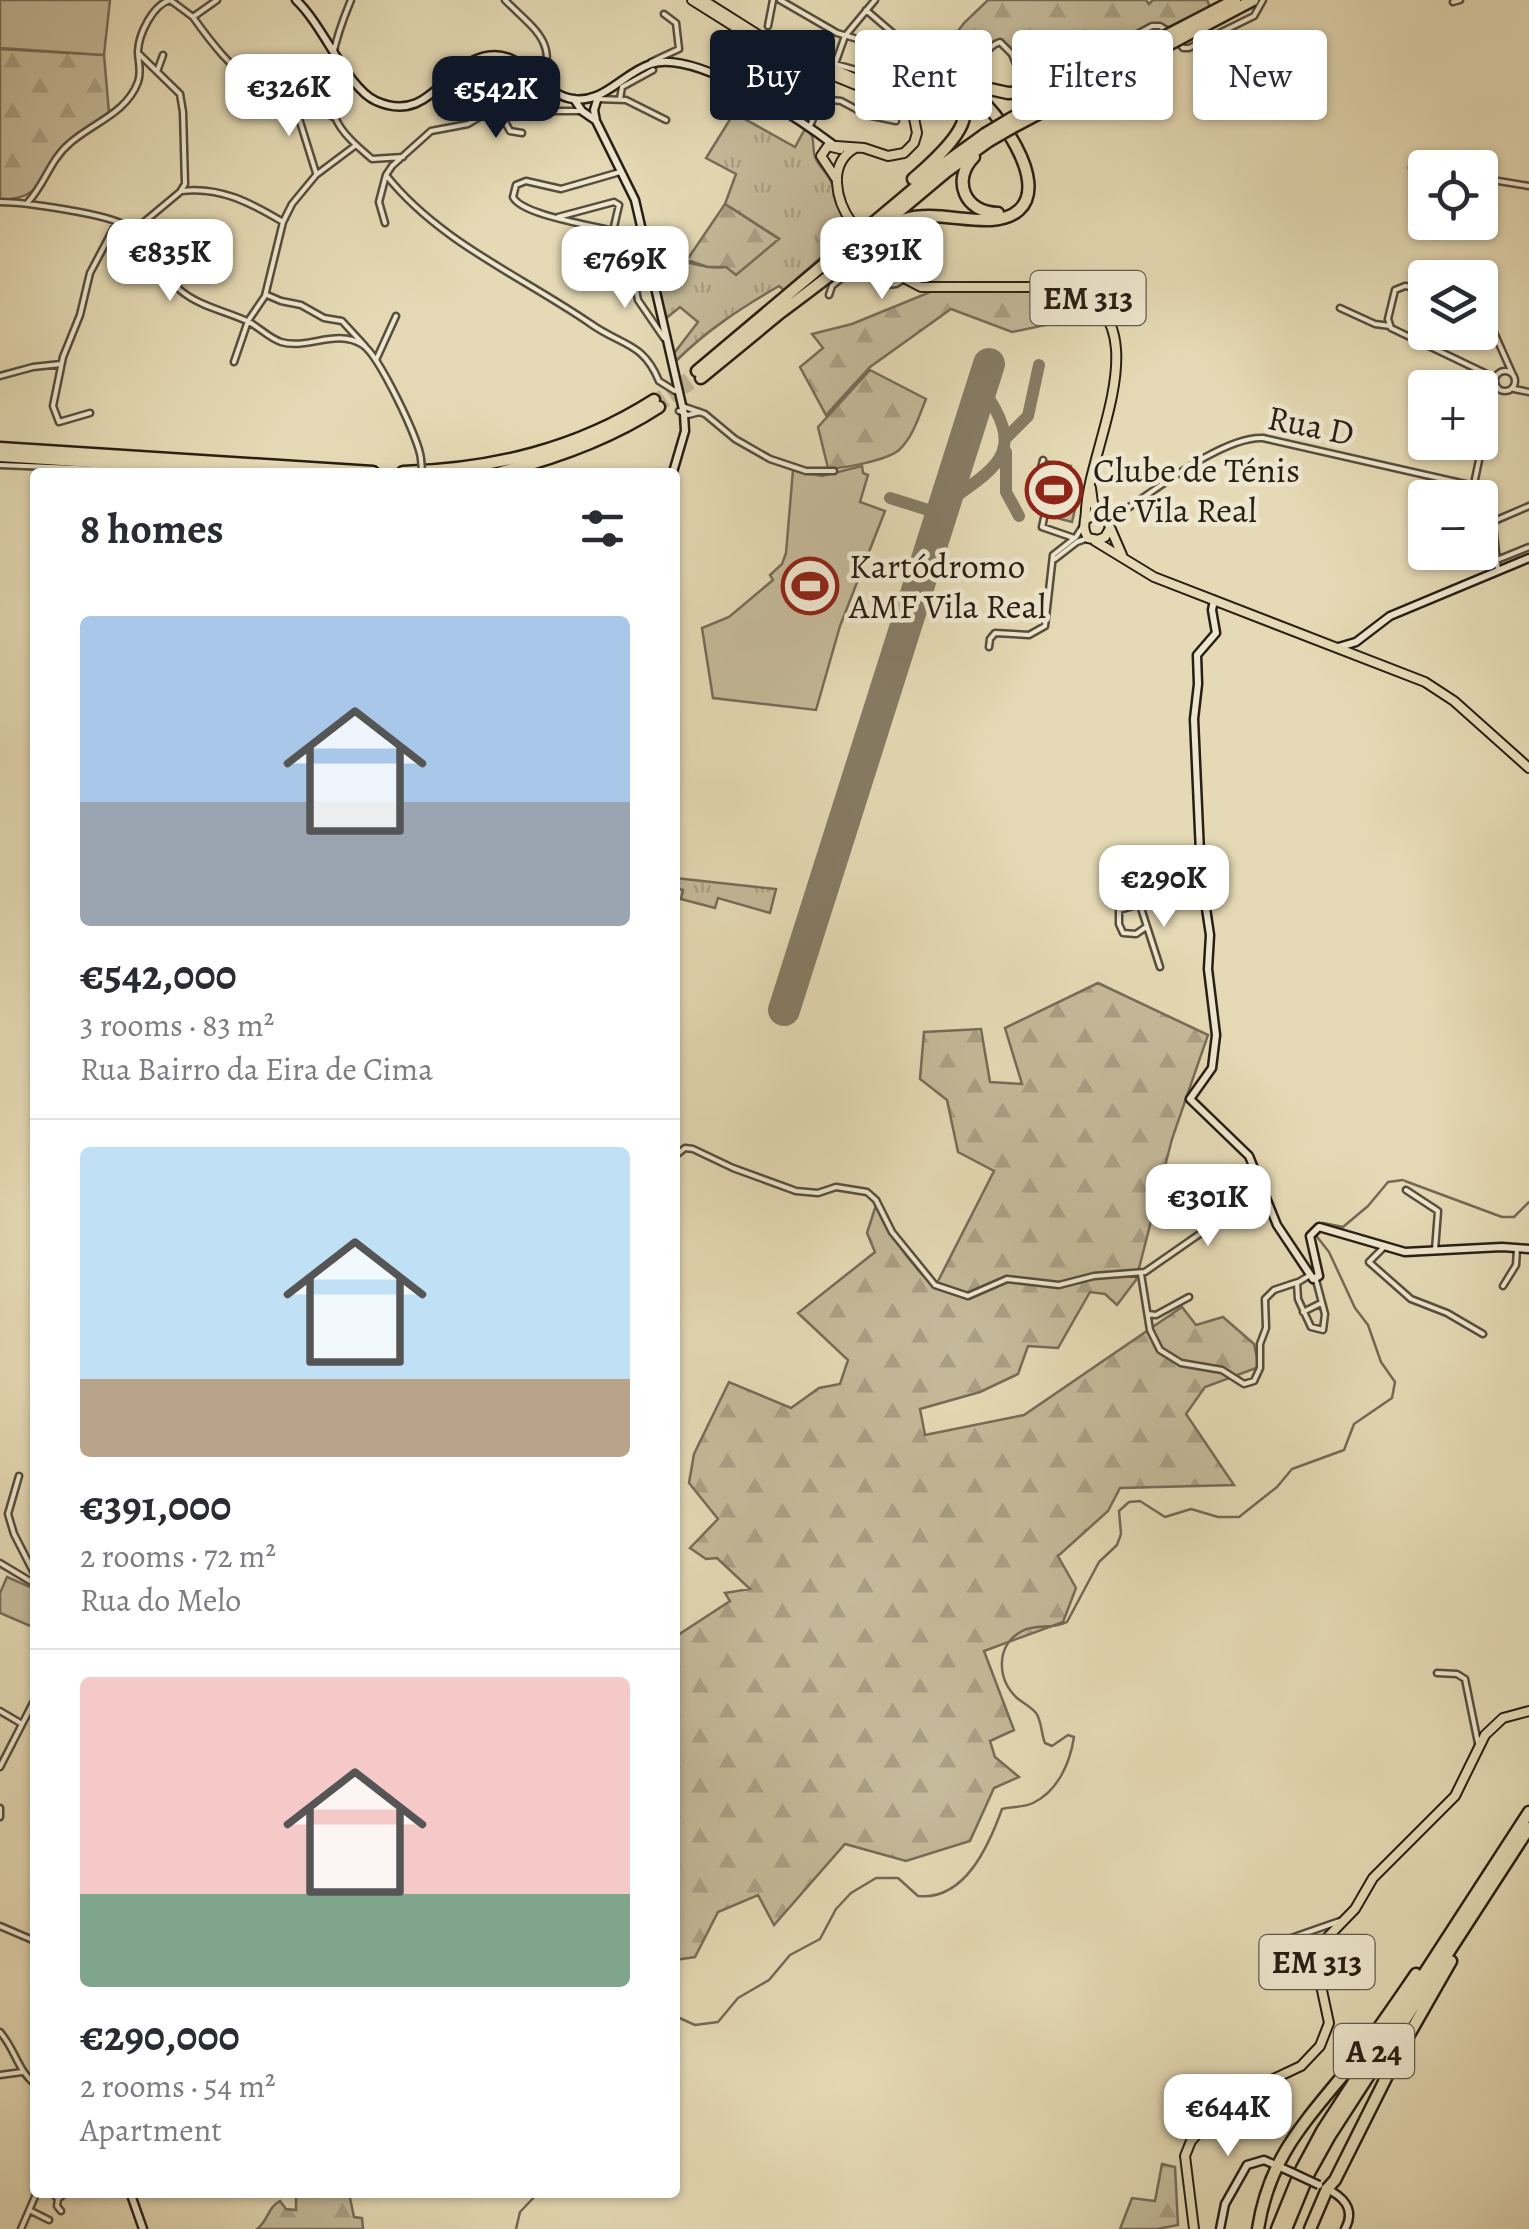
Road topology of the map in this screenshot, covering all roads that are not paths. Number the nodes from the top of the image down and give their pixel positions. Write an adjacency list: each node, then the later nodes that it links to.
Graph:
1 (170, 0): 17 (street); 26 (street)
2 (217, 0): 17 (street)
3 (296, 0): 25 (street)
4 (351, 0): 25 (street)
5 (506, 0): 35 (street)
6 (692, 0): 36 (main road)
7 (703, 0): 34 (main road)
8 (777, 0): 18 (street); 21 (street)
9 (875, 0): 15 (street)
10 (1234, 0): 20 (highway, bridge)
11 (1253, 0): 22 (highway, bridge)
12 (1263, 0): 24 (street)
13 (1460, 0): 14 (street)
14 (1453, 2)
15 (866, 10): 19 (street); 21 (street)
16 (664, 14): 29 (street)
17 (194, 17): 37 (street)
18 (768, 26)
19 (889, 30)
20 (1173, 32)
21 (845, 36): 23 (street); 30 (street)
22 (1173, 36)
23 (855, 39)
24 (992, 45)
25 (335, 52): 28 (street); 46 (street)
26 (139, 54): 31 (street); 77 (street)
27 (163, 56): 31 (street)
28 (528, 67): 32 (street); 35 (street)
29 (650, 68): 33 (street); 39 (street); 41 (street)
30 (855, 70)
31 (158, 71): 70 (street)
32 (511, 74): 38 (street); 44 (street)
33 (710, 74)
34 (855, 78)
35 (545, 83): 38 (street); 41 (street)
36 (855, 85)
37 (292, 96): 46 (street); 68 (street)
38 (549, 99): 42 (street)
39 (620, 100): 41 (street); 47 (street)
40 (835, 100): 55 (street)
41 (588, 103): 42 (street); 67 (street)
42 (557, 109): 43 (street)
43 (499, 111): 44 (street); 58 (street)
44 (484, 113): 64 (street)
45 (992, 113): 89 (highway)
46 (336, 118): 60 (street)
47 (666, 120)
48 (797, 120): 57 (street)
49 (815, 120): 57 (street)
50 (914, 120): 62 (main road)
51 (964, 120): 89 (highway)
52 (991, 120): 59 (highway)
53 (1023, 120): 56 (highway)
54 (1023, 120): 56 (highway)
55 (896, 121)
56 (1014, 125): 59 (highway, bridge)
57 (813, 129): 61 (street); 63 (street)
58 (522, 133)
59 (989, 140): 89 (highway)
60 (356, 146): 64 (street); 68 (street)
61 (836, 146): 62 (main road); 63 (main road); 65 (main road)
62 (855, 148): 65 (main road)
63 (822, 152): 66 (main road)
64 (402, 158): 69 (street)
65 (841, 160): 66 (main road); 71 (main road)
66 (828, 166): 71 (main road)
67 (623, 171): 78 (street); 93 (street)
68 (316, 175): 80 (street)
69 (386, 176): 81 (street); 106 (street)
70 (186, 180): 74 (street); 75 (street)
71 (837, 180): 84 (main road, bridge)
72 (1498, 181): 73 (street)
73 (1529, 186)
74 (195, 190): 75 (street); 80 (street)
75 (181, 191): 82 (street)
76 (0, 202): 77 (street)
77 (27, 202): 79 (street)
78 (558, 217): 78 (street)
79 (117, 222): 82 (street); 99 (street)
80 (283, 222): 86 (street)
81 (385, 223)
82 (132, 232): 91 (street)
83 (631, 262): 93 (street)
84 (904, 278): 87 (street); 125 (main road, EM 313)
85 (1408, 286): 92 (street)
86 (266, 294): 91 (street); 95 (street)
87 (829, 295)
88 (1340, 308): 92 (street)
89 (774, 313): 102 (highway)
90 (396, 316): 96 (street)
91 (248, 322): 95 (street); 97 (street)
92 (1390, 326): 100 (street)
93 (666, 340): 106 (street)
94 (1498, 340): 98 (street)
95 (365, 346): 96 (street)
96 (376, 360): 120 (street, bridge)
97 (234, 362)
98 (1508, 362): 101 (street); 105 (street)
99 (61, 364): 103 (street); 111 (street)
100 (1479, 370)
101 (1500, 373): 104 (street); 105 (street)
102 (699, 374)
103 (0, 376)
104 (1498, 377)
105 (1514, 378): 108 (street); 109 (street)
106 (674, 385): 112 (street)
107 (1498, 385): 108 (street)
108 (1508, 390): 109 (street); 110 (street)
109 (1526, 390)
110 (1498, 399)
111 (90, 413)
112 (684, 413): 123 (street); 124 (street)
113 (0, 448): 117 (highway)
114 (0, 456): 117 (highway)
115 (1043, 460): 131 (street)
116 (0, 465): 118 (street)
117 (218, 467): 119 (highway)
118 (76, 468)
119 (249, 468)
120 (422, 468)
121 (452, 468): 122 (highway)
122 (514, 468)
123 (673, 468)
124 (834, 471)
125 (1092, 473): 129 (main road, EM 313); 130 (main road, EM 313)
126 (1455, 480): 129 (street, Rua D)
127 (1529, 506): 128 (street)
128 (1498, 519)
129 (1106, 522): 130 (main road); 132 (main road); 134 (main road, EM 313)
130 (1084, 523): 131 (street); 132 (main road)
131 (1074, 538): 137 (street)
132 (1091, 539): 134 (main road); 137 (street)
133 (1529, 547): 136 (street)
134 (1122, 556): 139 (main road)
135 (1529, 558): 138 (street)
136 (1498, 560)
137 (1052, 563): 142 (street)
138 (1498, 570): 140 (street)
139 (1214, 600): 141 (main road); 145 (street)
140 (1360, 640): 141 (street); 143 (street)
141 (1336, 646): 143 (main road)
142 (990, 647)
143 (1356, 654): 144 (main road)
144 (1529, 768)
145 (1203, 894): 146 (street); 150 (street)
146 (1140, 903): 147 (street); 147 (street)
147 (1146, 927): 148 (street)
148 (1160, 967)
149 (680, 1152): 156 (street)
150 (1263, 1190): 156 (street); 157 (street)
151 (1406, 1190): 155 (street)
152 (1384, 1247): 155 (street); 157 (street); 164 (street)
153 (1516, 1248): 154 (street); 155 (street); 159 (street)
154 (1529, 1249)
155 (1436, 1250)
156 (1140, 1274): 163 (street)
157 (1313, 1278): 158 (street); 161 (street)
158 (1298, 1282): 162 (street); 163 (street)
159 (1503, 1286)
160 (1189, 1297): 163 (street)
161 (1322, 1302): 162 (street); 162 (street)
162 (1303, 1312)
163 (1148, 1314)
164 (1483, 1334)
165 (19, 1476): 167 (street)
166 (0, 1563): 168 (street)
167 (30, 1565)
168 (30, 1581)
169 (1438, 1673): 174 (street)
170 (30, 1709): 173 (street)
171 (0, 1710): 173 (street)
172 (1529, 1711): 174 (main road, EM 313)
173 (22, 1724): 175 (street)
174 (1478, 1747): 181 (main road, EM 313)
175 (0, 1768)
176 (0, 1808): 178 (street)
177 (1529, 1812): 180 (highway, A 24)
178 (0, 1816)
179 (1529, 1831): 190 (highway); 204 (highway, A 24)
180 (1485, 1880): 189 (highway); 203 (highway, A 24)
181 (1344, 1920): 184 (street); 200 (main road, EM 313)
182 (0, 1926): 183 (street)
183 (30, 1939)
184 (1274, 1944)
185 (0, 2032): 186 (street)
186 (22, 2072): 187 (street); 188 (street)
187 (0, 2075)
188 (30, 2079)
189 (1279, 2163): 190 (street, bridge); 201 (street); 202 (highway)
190 (1329, 2189): 205 (highway); 206 (street)
191 (35, 2198): 194 (street)
192 (132, 2198): 199 (street)
193 (58, 2199): 195 (street)
194 (30, 2210): 196 (street); 197 (street)
195 (61, 2211)
196 (49, 2220)
197 (22, 2227): 198 (street)
198 (32, 2229)
199 (143, 2229)
200 (1194, 2229)
201 (1220, 2229)
202 (1258, 2229)
203 (1277, 2229)
204 (1286, 2229)
205 (1310, 2229)
206 (1346, 2229)

